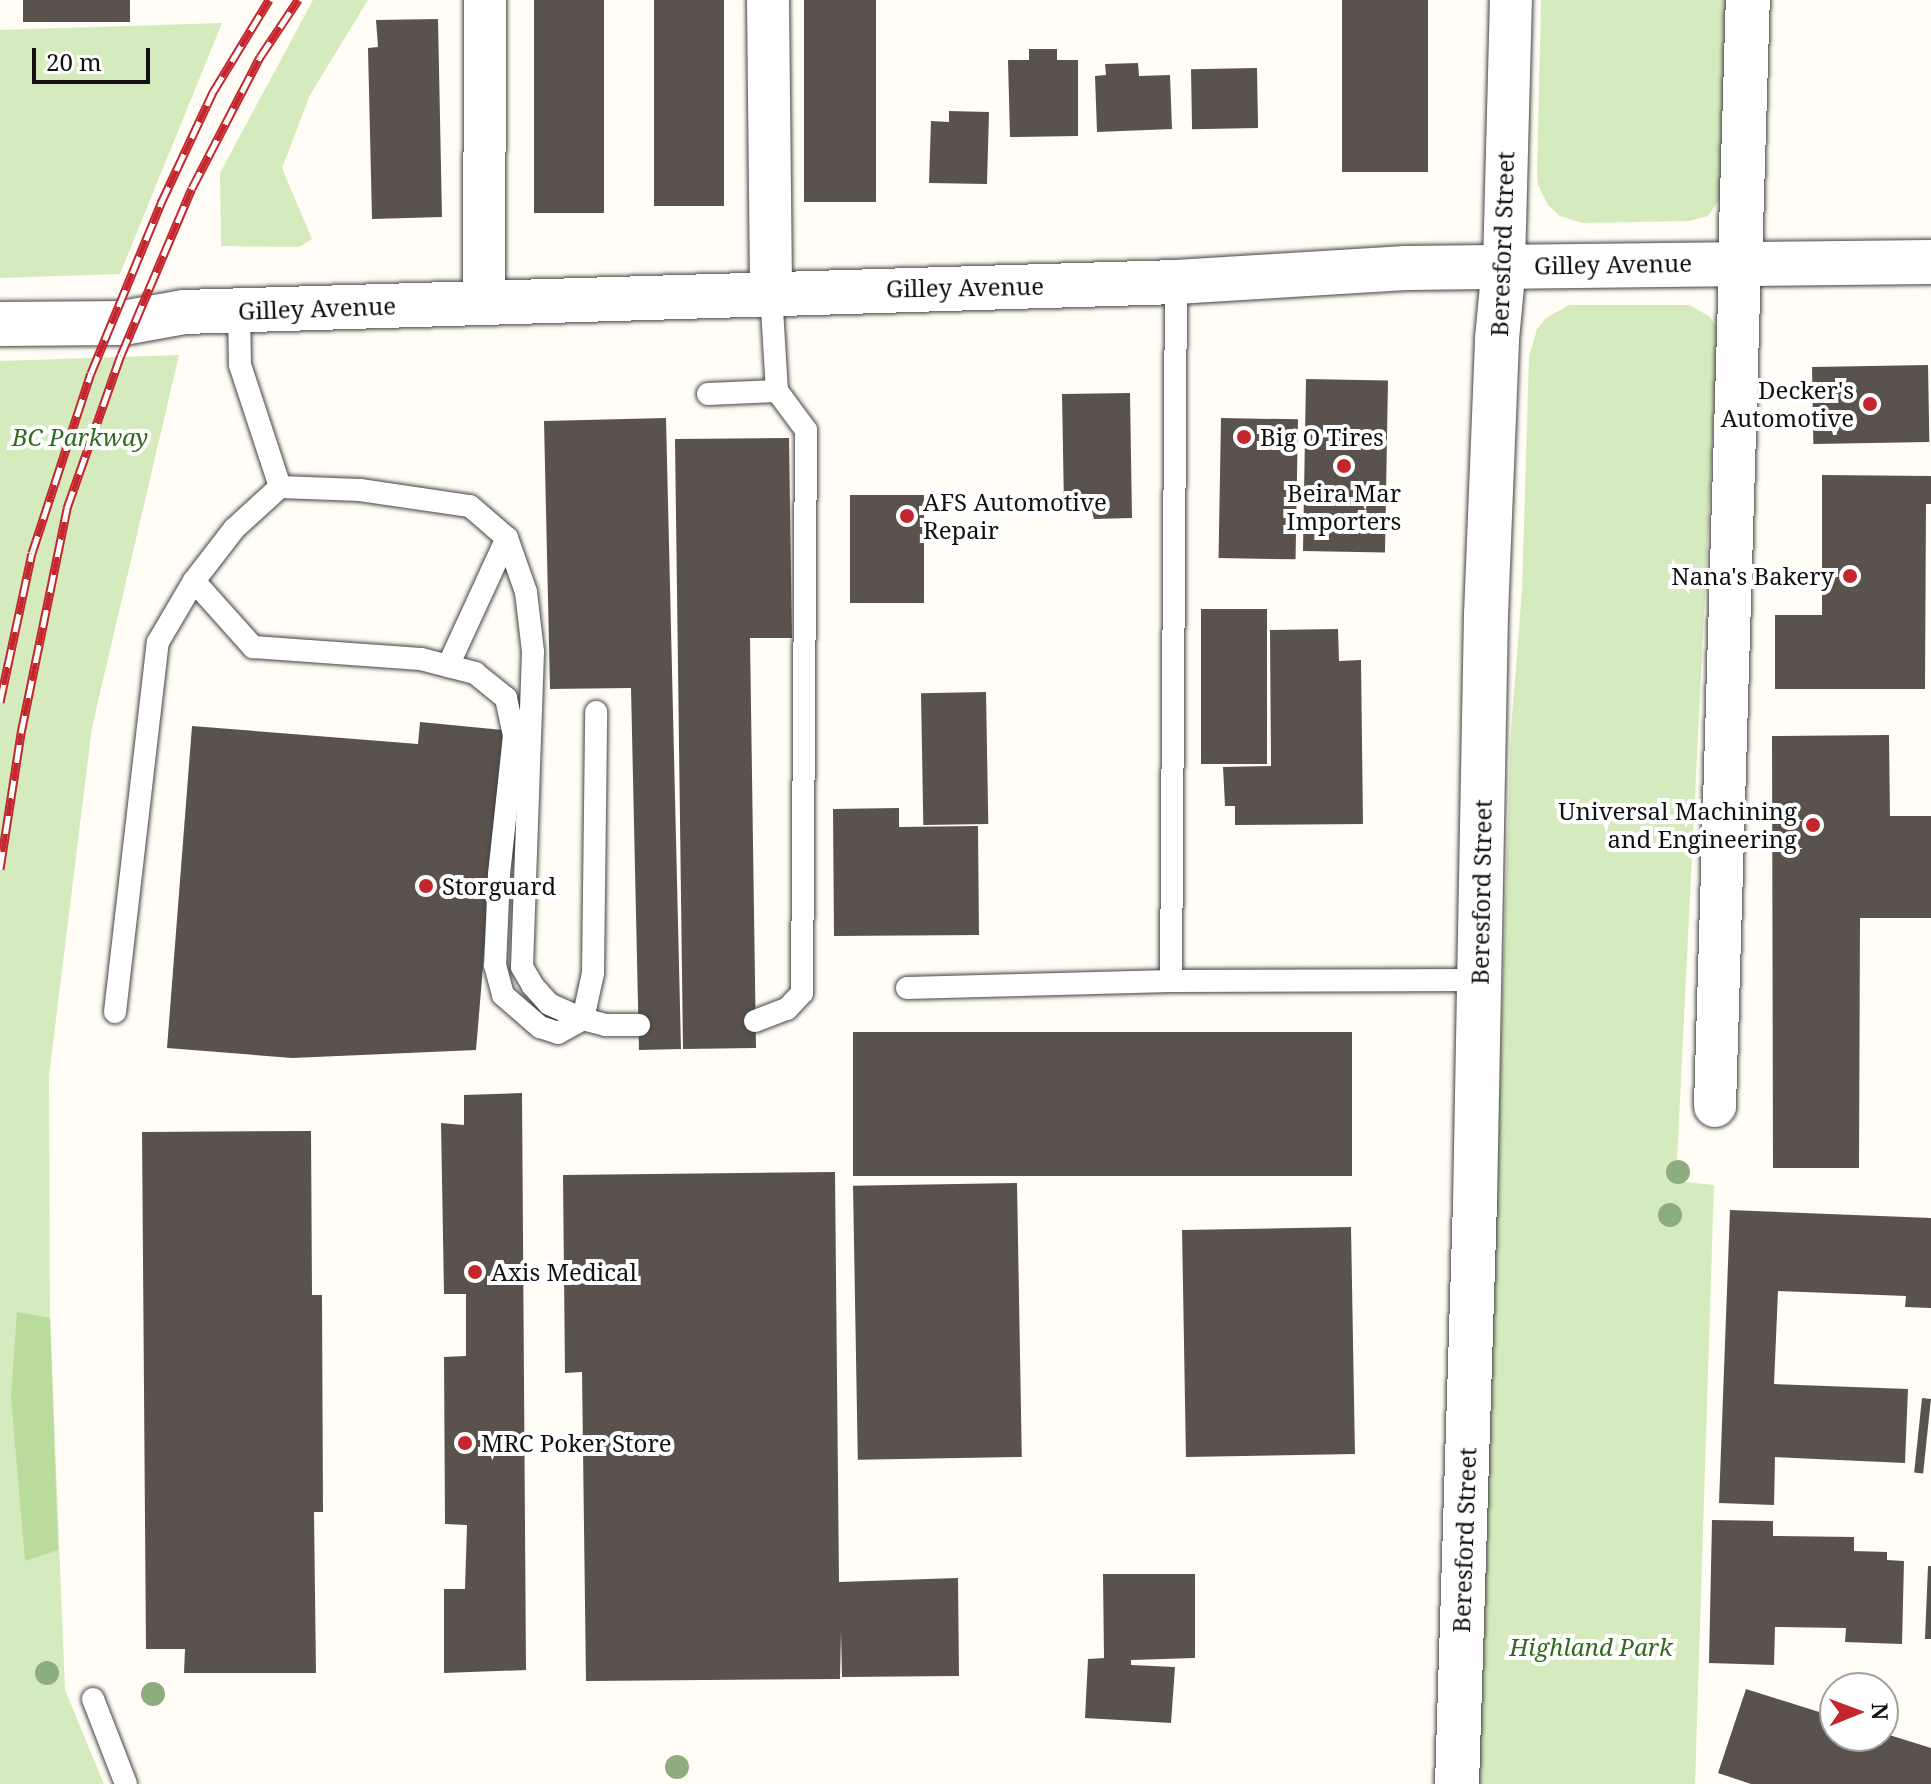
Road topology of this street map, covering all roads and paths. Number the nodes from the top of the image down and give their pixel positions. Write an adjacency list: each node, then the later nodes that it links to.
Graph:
1 (485, 0): 10 (street)
2 (768, 0): 9 (street)
3 (1511, 0): 7 (street, Beresford Street)
4 (1748, 0): 6 (street)
5 (1931, 262): 6 (street, Gilley Avenue)
6 (1740, 263): 7 (street, Gilley Avenue); 27 (street)
7 (1504, 265): 8 (street, Gilley Avenue); 20 (street, Beresford Street)
8 (1176, 282): 9 (street, Gilley Avenue); 21 (lane)
9 (771, 292): 10 (street, Gilley Avenue); 13 (lane)
10 (484, 301): 11 (street, Gilley Avenue)
11 (239, 310): 12 (street, Gilley Avenue); 15 (lane)
12 (0, 324)
13 (777, 391): 14 (lane); 25 (lane)
14 (708, 394)
15 (280, 487): 16 (lane); 17 (lane)
16 (507, 538): 18 (lane); 24 (lane)
17 (194, 581): 18 (lane); 23 (lane)
18 (448, 666): 24 (lane)
19 (596, 712): 24 (lane)
20 (1479, 980): 21 (lane); 30 (street, Beresford Street)
21 (1171, 981): 22 (lane)
22 (907, 988)
23 (115, 1012)
24 (583, 1019): 26 (lane)
25 (755, 1021)
26 (639, 1025)
27 (1715, 1106)
28 (93, 1699): 29 (lane)
29 (126, 1784)
30 (1457, 1784)

